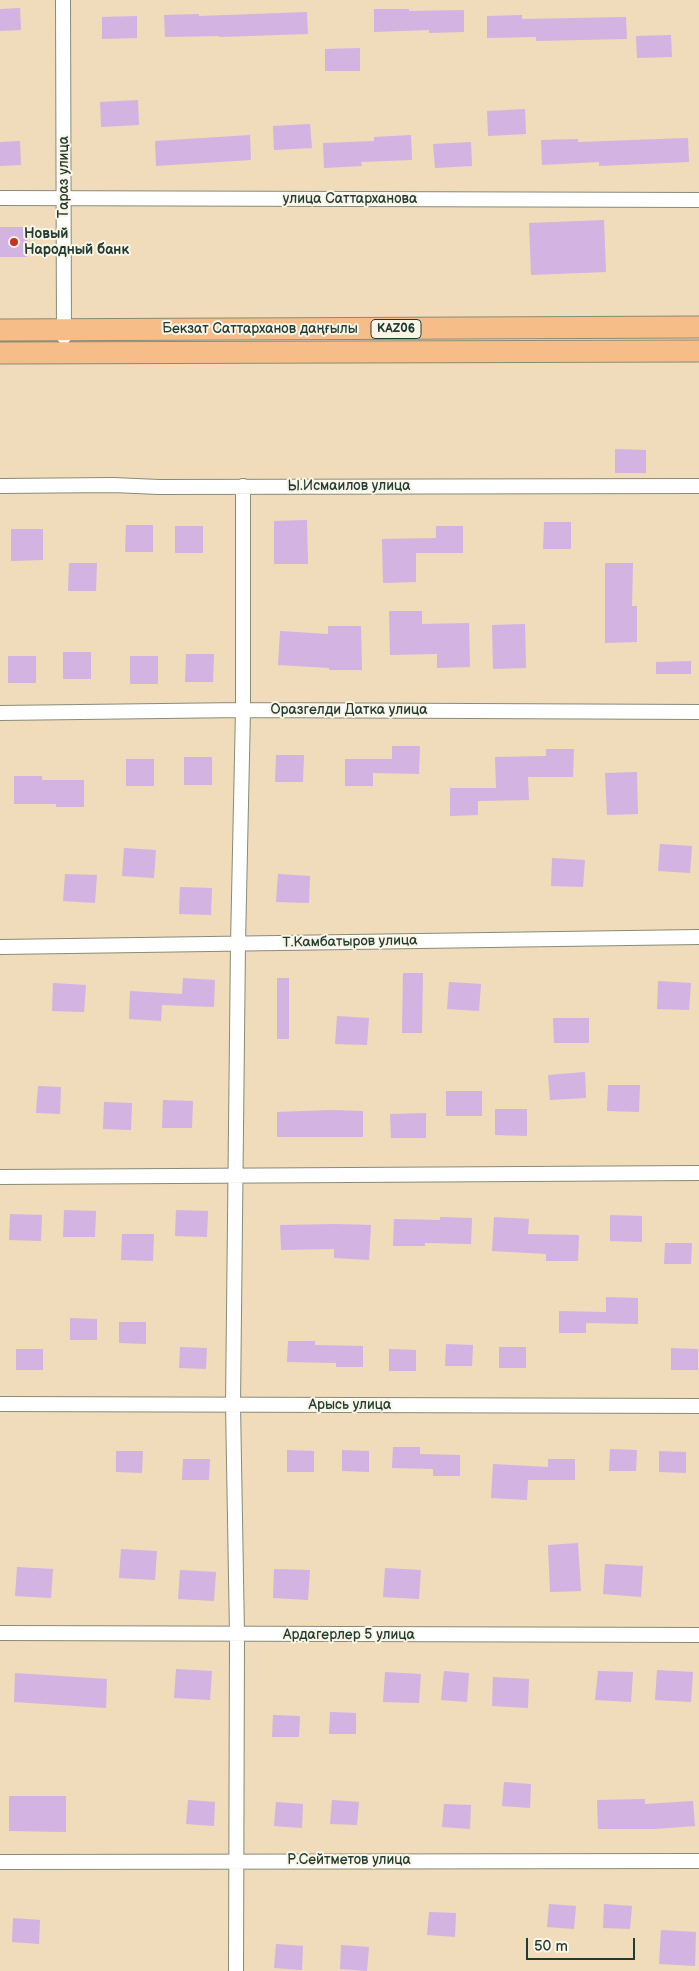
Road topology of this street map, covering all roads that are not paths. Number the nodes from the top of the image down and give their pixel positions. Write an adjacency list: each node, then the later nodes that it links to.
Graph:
1 (63, 0): 3 (street, Тараз улица)
2 (0, 198): 3 (street, улица Саттарханова)
3 (64, 198): 4 (street, улица Саттарханова); 8 (street, Тараз улица)
4 (699, 200)
5 (699, 327): 6 (main road, Бекзат Саттарханов даңғылы / KАZ06)
6 (194, 329): 8 (main road, Бекзат Саттарханов даңғылы / KАZ06); 11 (main road)
7 (0, 330): 8 (main road, Бекзат Саттарханов даңғылы / KАZ06)
8 (64, 330): 10 (street, Тараз улица)
9 (699, 351): 11 (main road, Бекзат Саттарханов даңғылы / KАZ06)
10 (64, 353): 11 (main road, Бекзат Саттарханов даңғылы / KАZ06); 12 (main road, Бекзат Саттарханов даңғылы / KАZ06)
11 (196, 353)
12 (0, 354)
13 (0, 486): 14 (street, Ы.Исмаилов улица)
14 (243, 486): 15 (street, Ы.Исмаилов улица); 16 (street)
15 (699, 486)
16 (243, 710): 17 (street, Оразгелди Датка улица); 18 (street, Оразгелди Датка улица); 20 (street)
17 (699, 712)
18 (0, 713)
19 (699, 937): 20 (street, Т.Камбатыров улица)
20 (238, 944): 21 (street, Т.Камбатыров улица); 23 (street)
21 (0, 947)
22 (699, 1172): 23 (street)
23 (235, 1175): 24 (street); 26 (street)
24 (0, 1176)
25 (0, 1404): 26 (street, Арысь улица)
26 (233, 1404): 27 (street, Арысь улица); 29 (street)
27 (699, 1406)
28 (0, 1633): 29 (street, Ардагерлер 5 улица)
29 (237, 1634): 30 (street, Ардагерлер 5 улица); 31 (street)
30 (699, 1635)
31 (236, 1860): 32 (street, Р.Сейтметов улица); 33 (street, Р.Сейтметов улица); 34 (street)
32 (699, 1861)
33 (0, 1862)
34 (236, 1971)

